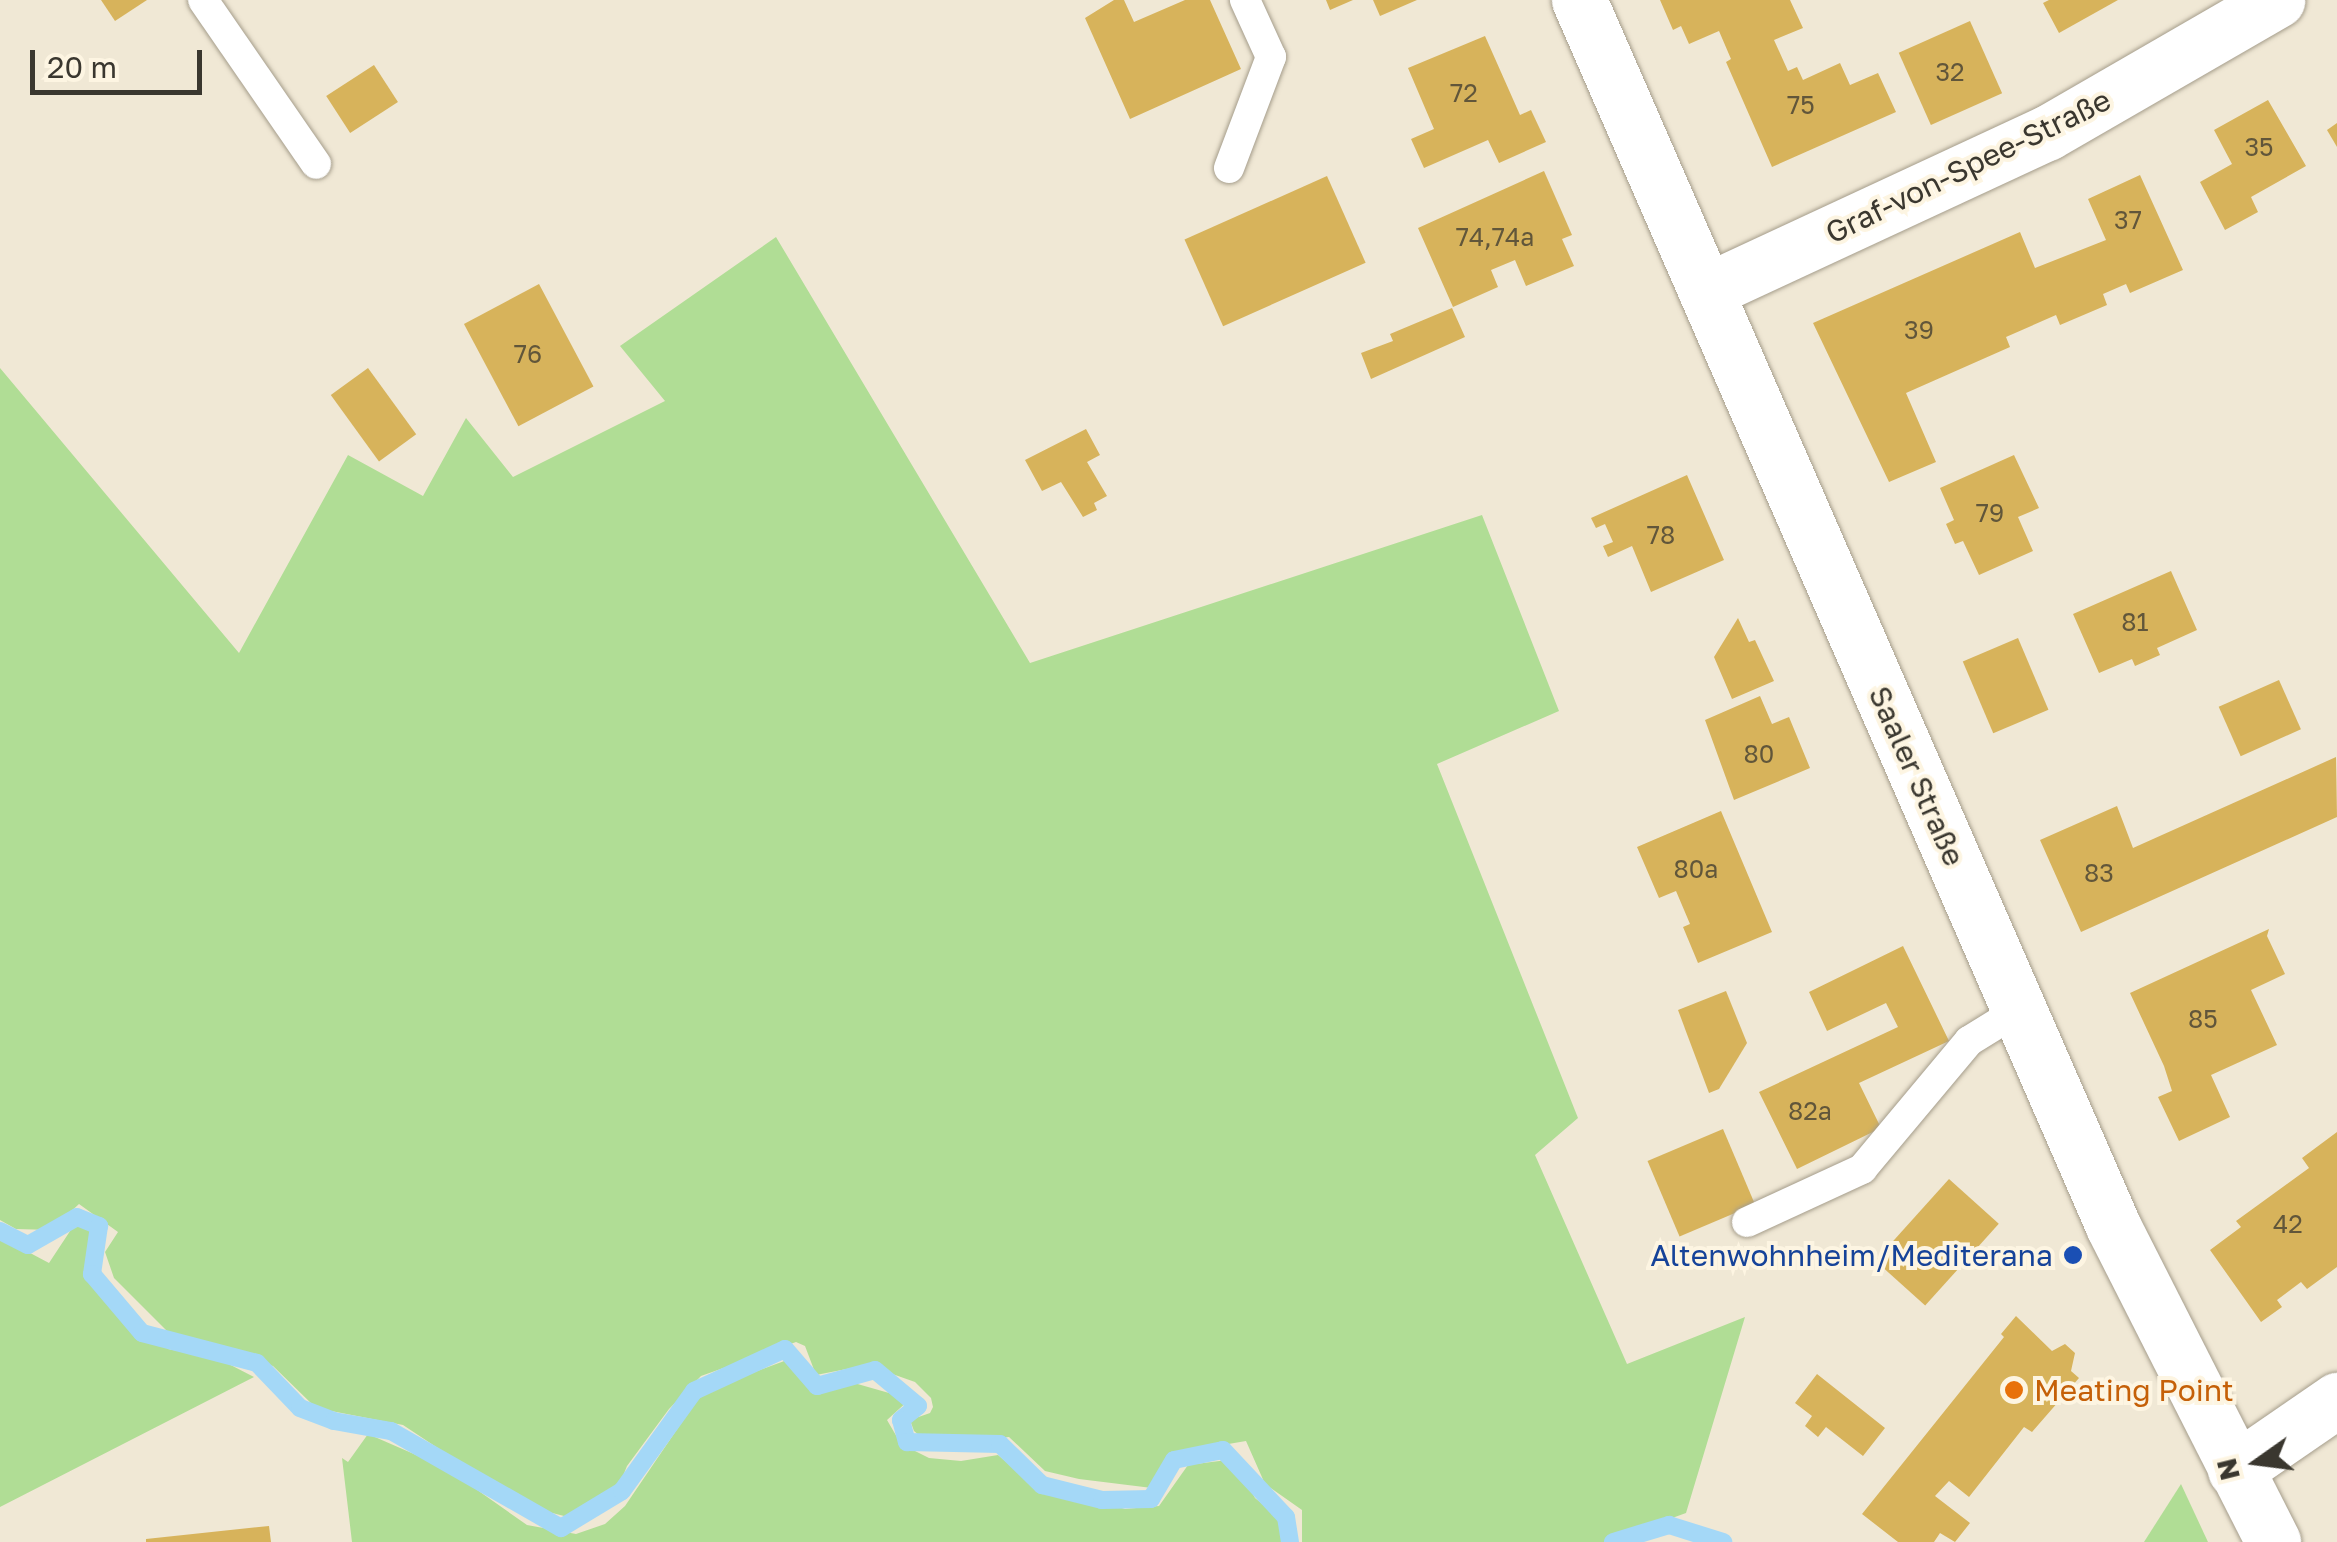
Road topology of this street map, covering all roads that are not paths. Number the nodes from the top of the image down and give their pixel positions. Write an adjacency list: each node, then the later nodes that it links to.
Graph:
1 (203, 0): 5 (lane)
2 (1245, 0): 6 (lane)
3 (1579, 0): 7 (street, Saaler Straße)
4 (2277, 0): 7 (street, Graf-von-Spee-Straße)
5 (316, 164)
6 (1229, 168)
7 (1706, 290): 8 (street, Saaler Straße)
8 (2019, 1010): 9 (lane); 11 (street, Saaler Straße)
9 (1747, 1222)
10 (2337, 1400): 11 (street)
11 (2235, 1470): 12 (street, Saaler Straße)
12 (2274, 1542)

